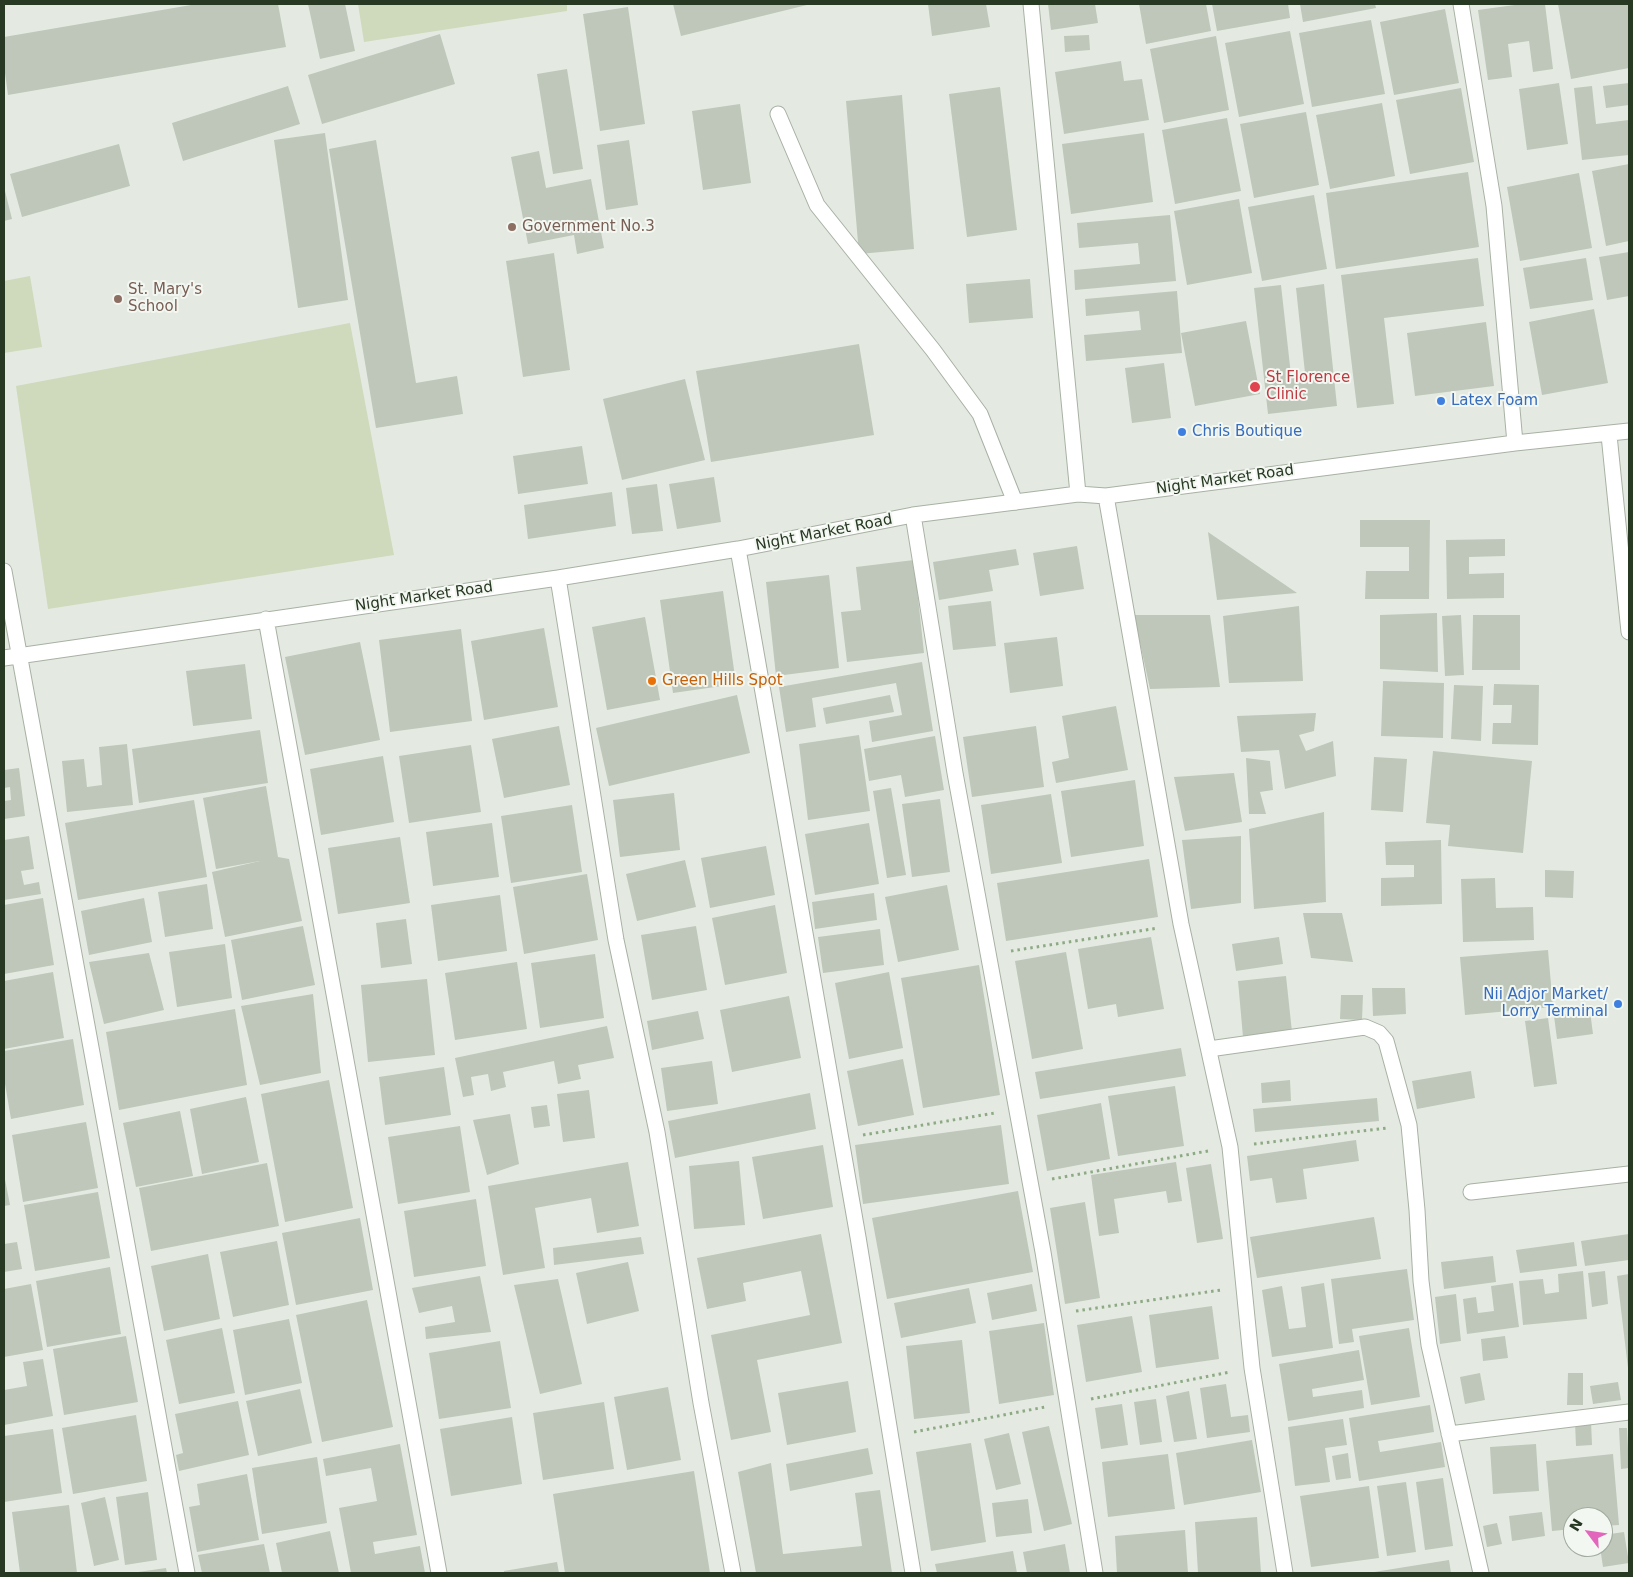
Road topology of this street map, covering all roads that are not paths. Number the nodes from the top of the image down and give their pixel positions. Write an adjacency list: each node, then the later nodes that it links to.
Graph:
1 (1031, 4): 7 (street)
2 (1461, 4): 6 (street)
3 (778, 114): 9 (street)
4 (1629, 431): 5 (street, Night Market Road)
5 (1609, 435): 6 (street, Night Market Road); 15 (street)
6 (1515, 443): 8 (street, Night Market Road)
7 (1078, 494): 8 (street, Night Market Road); 9 (street, Night Market Road)
8 (1106, 496): 18 (street)
9 (1015, 502): 10 (street, Night Market Road)
10 (913, 515): 11 (street, Night Market Road); 27 (street)
11 (738, 549): 13 (street, Night Market Road); 26 (street)
12 (4, 571): 16 (street)
13 (558, 578): 14 (street, Night Market Road); 25 (street)
14 (266, 619): 16 (street, Night Market Road); 24 (street)
15 (1629, 632)
16 (20, 656): 17 (street, Night Market Road); 23 (street)
17 (4, 658)
18 (1209, 1049): 22 (street); 28 (street)
19 (1629, 1174): 20 (street)
20 (1471, 1192)
21 (1629, 1412): 22 (street)
22 (1449, 1434): 29 (street)
23 (187, 1573)
24 (439, 1573)
25 (733, 1573)
26 (913, 1573)
27 (1095, 1573)
28 (1285, 1573)
29 (1481, 1573)

